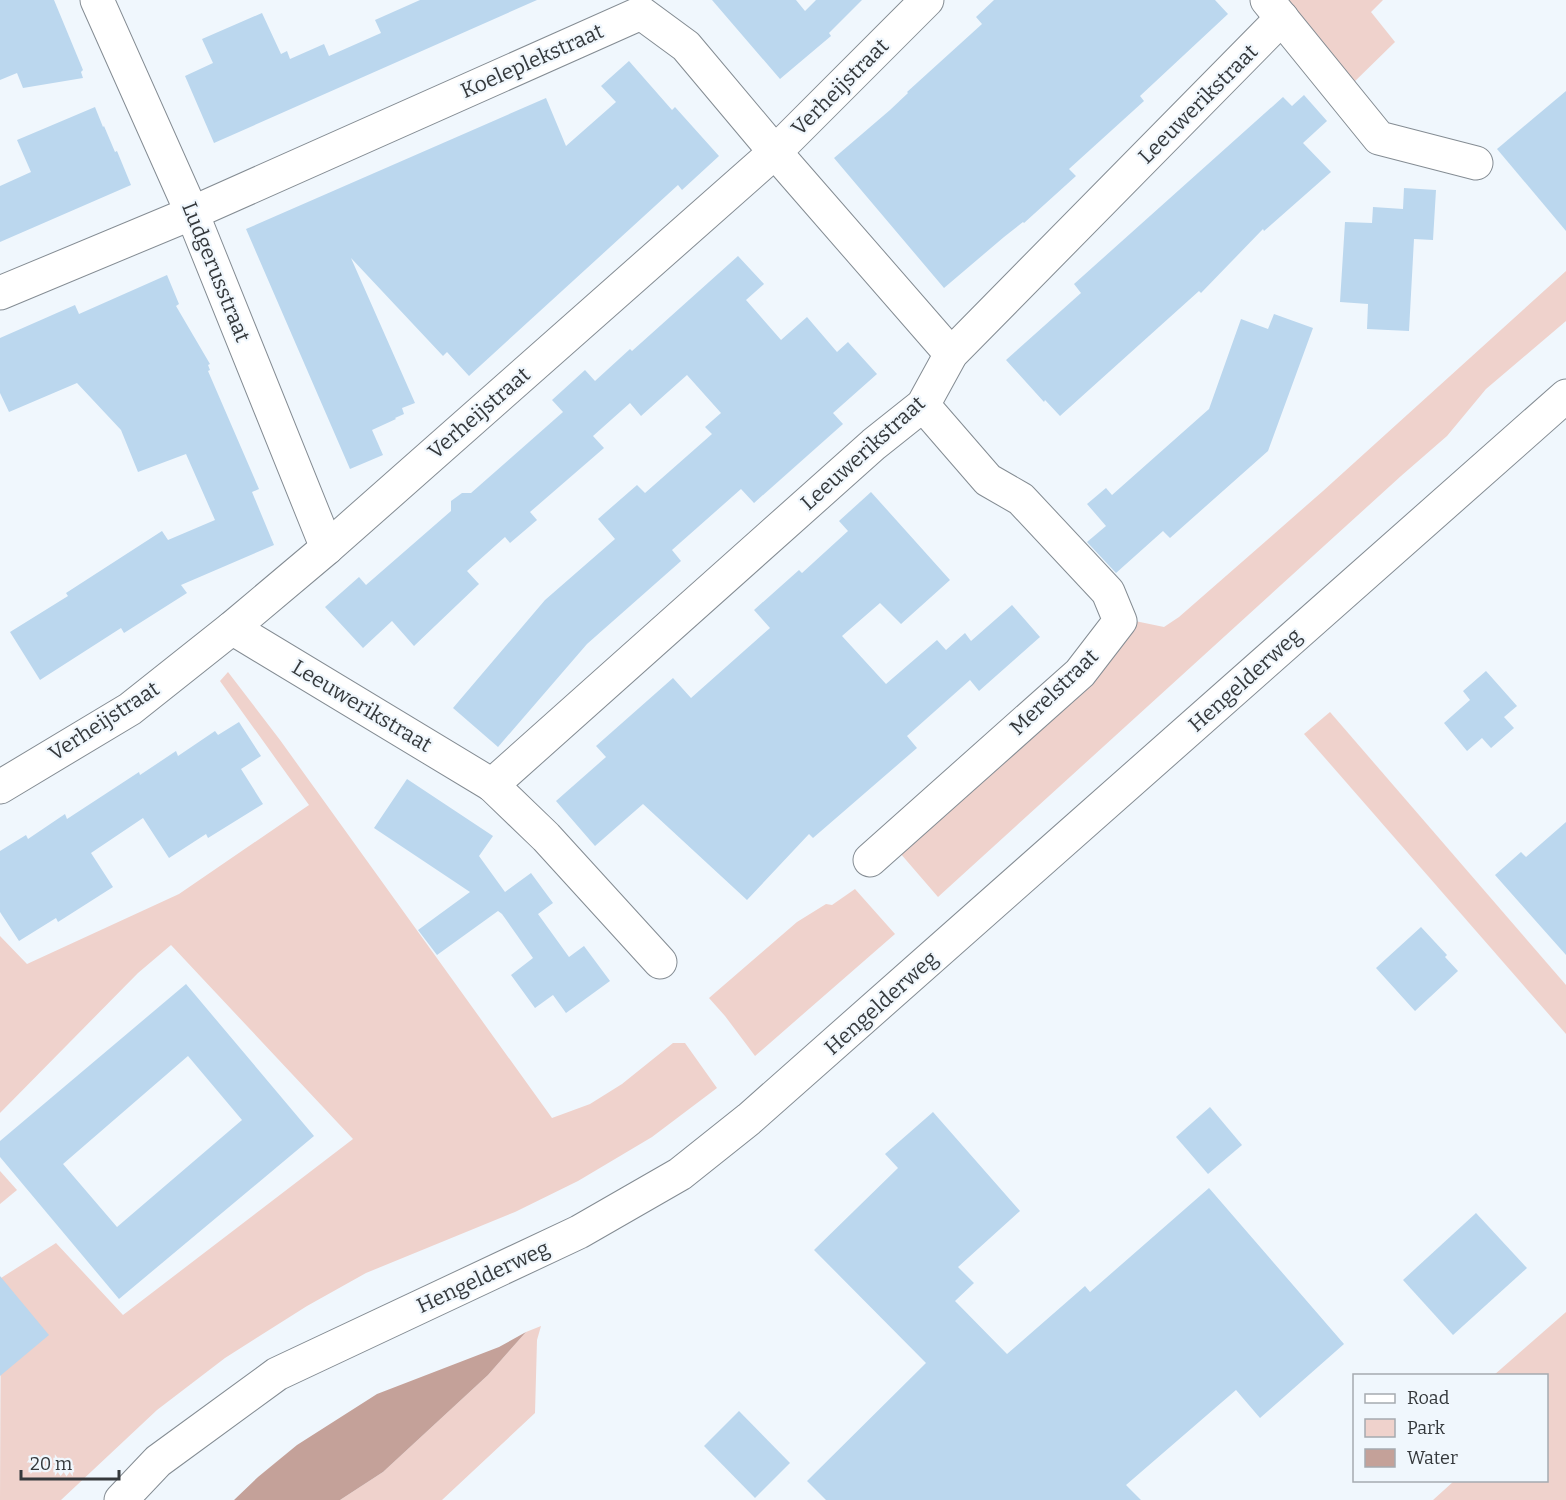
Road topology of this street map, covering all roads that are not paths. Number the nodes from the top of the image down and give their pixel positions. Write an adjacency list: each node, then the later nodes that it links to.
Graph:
1 (97, 0): 6 (street, Ludgerusstraat)
2 (927, 0): 4 (street, Verheijstraat)
3 (1274, 9): 5 (street); 8 (street, Leeuwerikstraat)
4 (775, 152): 6 (street, Koeleplekstraat); 8 (street, Koeleplekstraat); 11 (street, Verheijstraat)
5 (1476, 163)
6 (192, 213): 7 (street, Koeleplekstraat); 11 (street, Ludgerusstraat)
7 (0, 293)
8 (951, 354): 10 (street, Leeuwerikstraat)
9 (1566, 396): 17 (street, Hengelderweg)
10 (923, 405): 13 (street, Leeuwerikstraat); 15 (street, Merelstraat)
11 (327, 548): 12 (street, Verheijstraat)
12 (232, 627): 13 (street, Leeuwerikstraat); 14 (street, Verheijstraat)
13 (492, 785): 16 (street, Leeuwerikstraat)
14 (0, 787)
15 (870, 860)
16 (660, 962)
17 (121, 1500)

